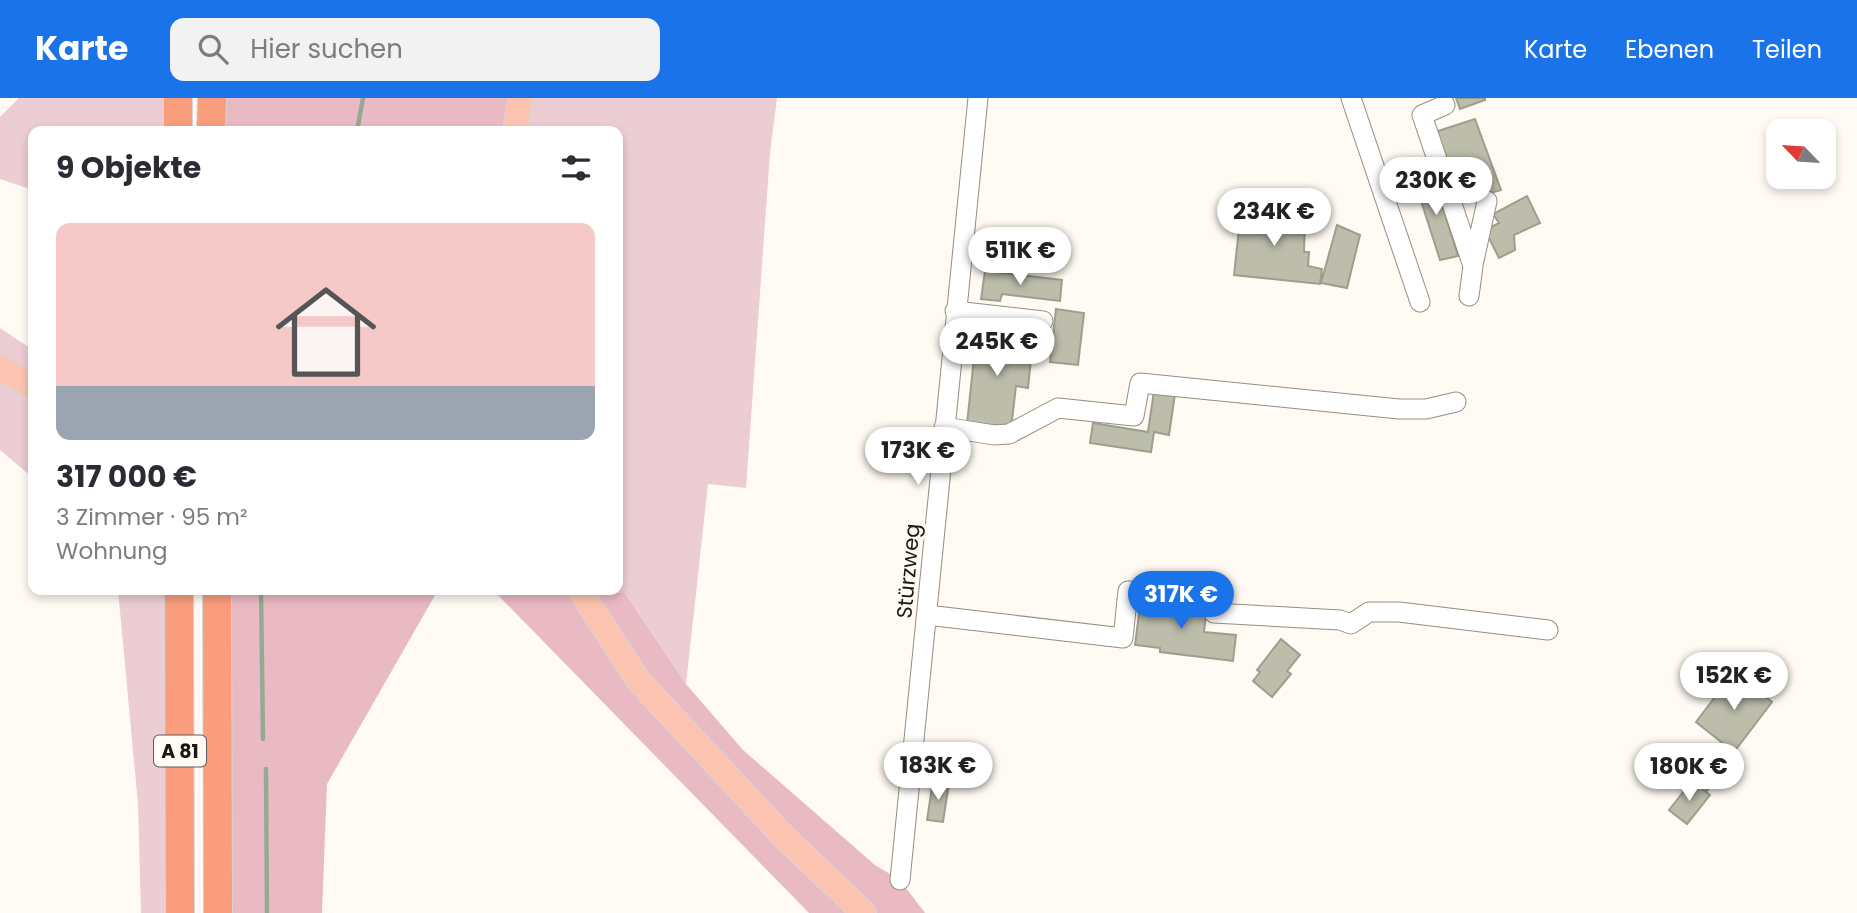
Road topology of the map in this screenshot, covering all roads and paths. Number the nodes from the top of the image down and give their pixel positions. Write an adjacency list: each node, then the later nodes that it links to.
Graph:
1 (178, 98): 7 (highway)
2 (212, 98): 8 (highway)
3 (520, 98): 9 (main road)
4 (978, 98): 14 (street, Stürzweg)
5 (1351, 98): 13 (street)
6 (1445, 105): 11 (street)
7 (178, 126)
8 (211, 126)
9 (515, 126)
10 (1487, 201): 11 (street)
11 (1473, 265): 12 (street)
12 (1469, 296)
13 (1420, 302)
14 (955, 311): 15 (street); 19 (street, Stürzweg)
15 (1043, 321)
16 (0, 368): 17 (main road)
17 (28, 383)
18 (1456, 402): 19 (street)
19 (944, 427): 23 (street, Stürzweg)
20 (179, 595): 26 (highway, A 81)
21 (216, 595): 27 (highway, A 81)
22 (583, 595): 28 (main road)
23 (927, 615): 24 (street); 25 (street, Stürzweg)
24 (1548, 630)
25 (900, 880)
26 (180, 913)
27 (218, 913)
28 (864, 913)

